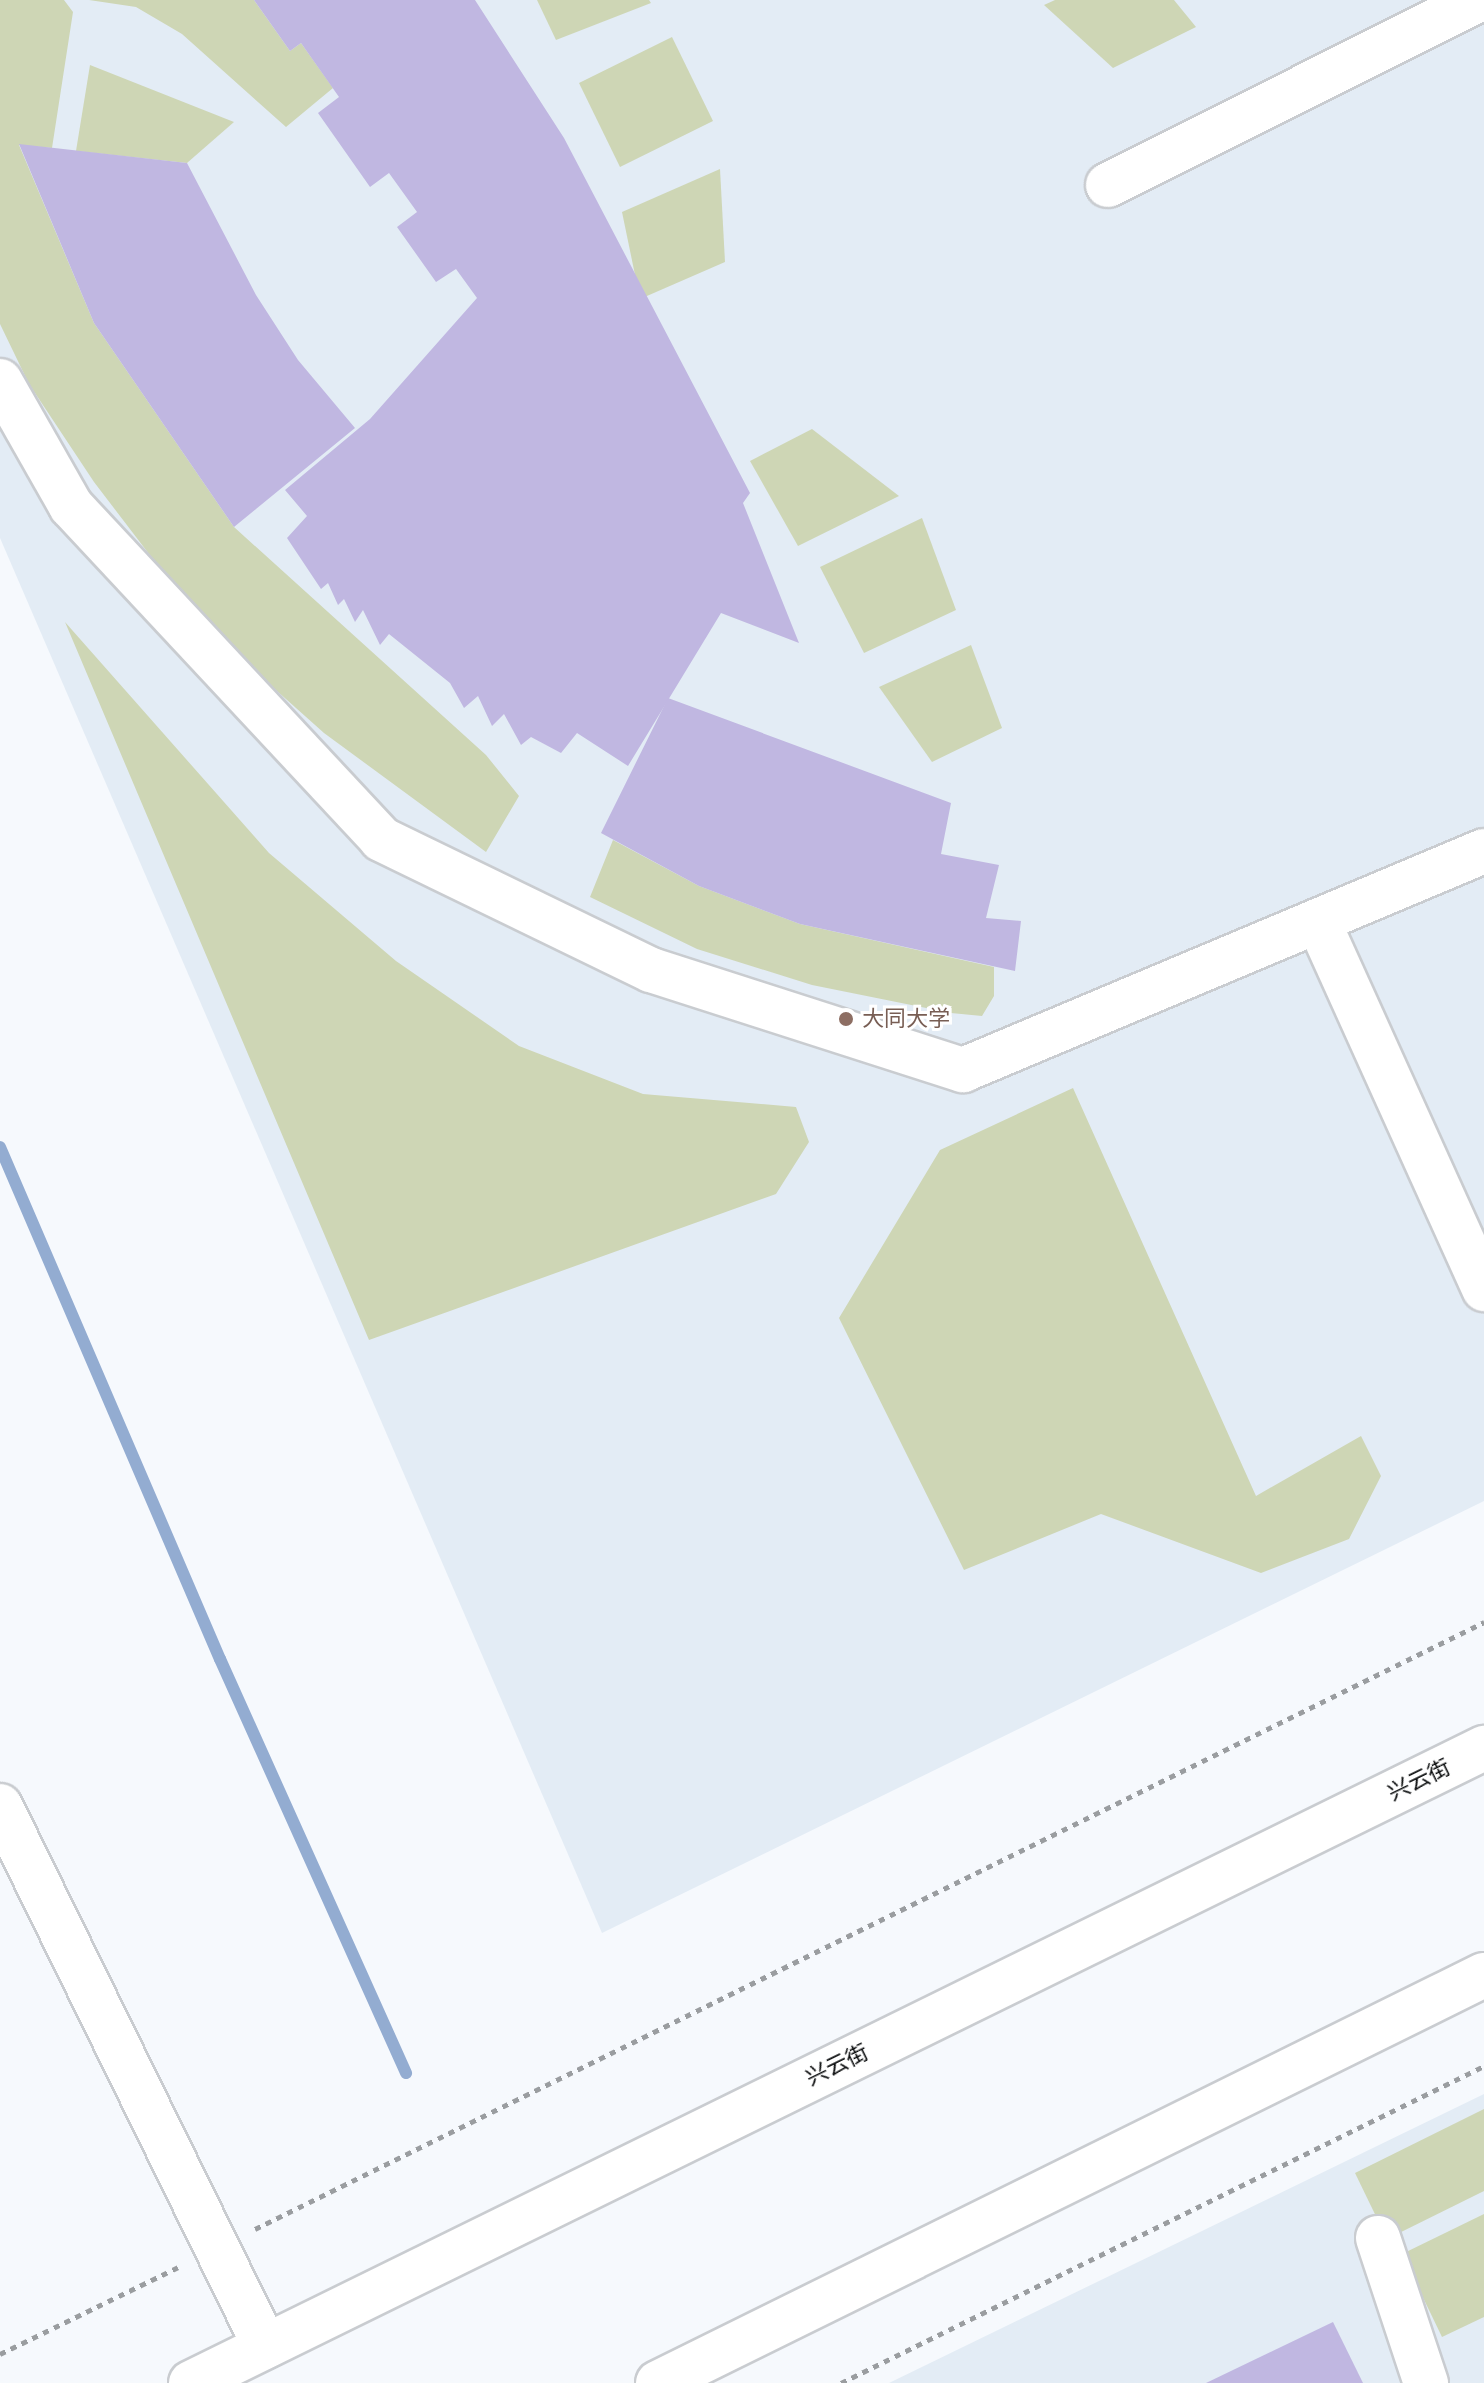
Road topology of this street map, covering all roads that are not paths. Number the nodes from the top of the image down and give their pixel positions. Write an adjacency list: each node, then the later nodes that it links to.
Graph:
1 (1478, 0): 2 (main road)
2 (1108, 185)
3 (0, 381): 5 (main road)
4 (1484, 851): 5 (main road)
5 (1318, 921): 6 (main road)
6 (1484, 1289)
7 (1484, 1748): 11 (main road, 兴云街)
8 (0, 1806): 11 (main road)
9 (1484, 1975): 13 (main road)
10 (1378, 2238): 14 (main road)
11 (265, 2346): 12 (main road, 兴云街)
12 (191, 2383)
13 (658, 2383)
14 (1426, 2383)

